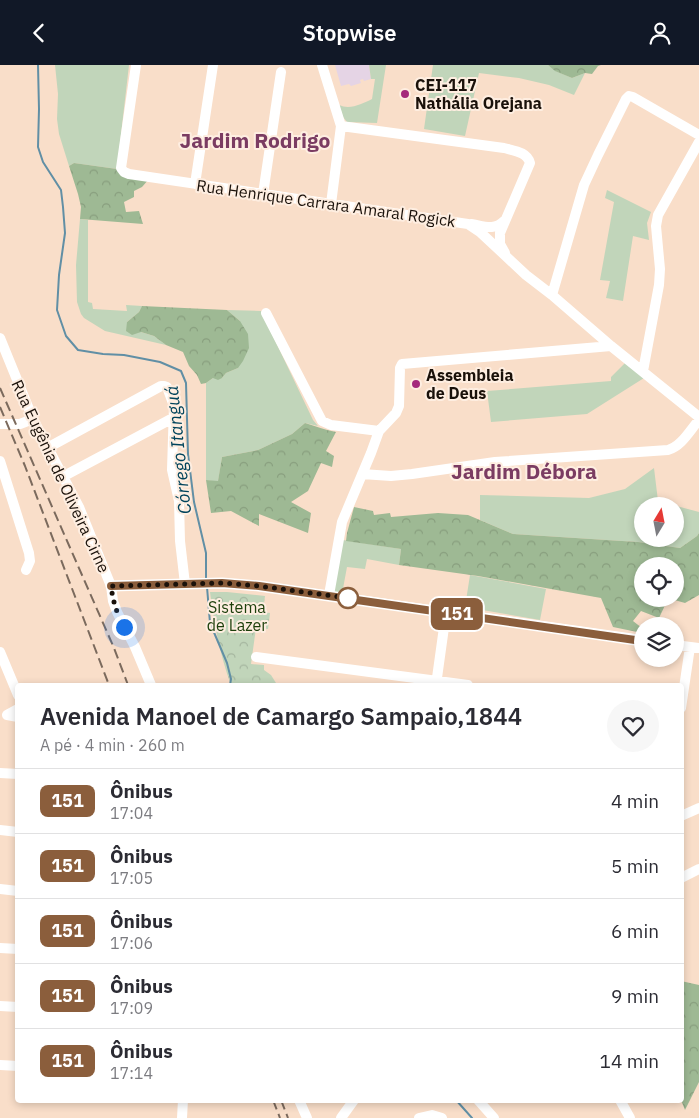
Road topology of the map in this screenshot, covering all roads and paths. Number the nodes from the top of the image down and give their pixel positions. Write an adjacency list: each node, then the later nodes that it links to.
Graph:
1 (136, 65): 8 (street, Rua Henrique Carrara Amaral Rogick)
2 (213, 65): 8 (street)
3 (322, 65): 5 (street)
4 (281, 72): 9 (street)
5 (340, 126): 10 (street); 11 (street)
6 (699, 135): 14 (street)
7 (699, 142): 18 (street)
8 (195, 184): 9 (street, Rua Henrique Carrara Amaral Rogick)
9 (263, 194): 10 (street, Rua Henrique Carrara Amaral Rogick)
10 (331, 204): 12 (street, Rua Henrique Carrara Amaral Rogick)
11 (506, 219): 12 (street); 13 (street)
12 (468, 224): 13 (street, Rua Henrique Carrara Amaral Rogick)
13 (508, 257): 14 (street, Rua Henrique Carrara Amaral Rogick)
14 (552, 295): 17 (street, Rua Henrique Carrara Amaral Rogick)
15 (266, 313): 23 (street)
16 (0, 338): 21 (street, Rua Eugênia de Oliveira Cirne)
17 (611, 346): 18 (street, Rua Henrique Carrara Amaral Rogick); 23 (street)
18 (643, 371): 20 (street, Rua Henrique Carrara Amaral Rogick)
19 (173, 418): 24 (street); 27 (street); 29 (street)
20 (699, 418): 26 (street)
21 (33, 419): 22 (street); 24 (street, Rua Eugênia de Oliveira Cirne)
22 (1, 424)
23 (379, 431): 26 (street)
24 (48, 447): 27 (street, Rua Eugênia de Oliveira Cirne)
25 (0, 461): 28 (street)
26 (362, 474): 31 (street)
27 (64, 476): 30 (street, Rua Eugênia de Oliveira Cirne)
28 (26, 570)
29 (185, 584): 30 (street); 31 (street)
30 (111, 586): 37 (street, Rua Eugênia de Oliveira Cirne)
31 (329, 595): 32 (street)
32 (446, 613): 33 (street); 38 (street)
33 (634, 640)
34 (694, 648): 40 (street)
35 (0, 653): 39 (street)
36 (256, 657): 38 (street)
37 (150, 683)
38 (436, 683)
39 (15, 688)
40 (684, 694)
41 (15, 710): 42 (street)
42 (3, 715)
43 (0, 773): 44 (street)
44 (15, 774)
45 (699, 808): 46 (street)
46 (684, 815)
47 (0, 830): 48 (street)
48 (15, 832)
49 (699, 869): 50 (street)
50 (684, 876)
51 (0, 889): 52 (street)
52 (15, 891)
53 (0, 948): 54 (street)
54 (15, 949)
55 (0, 1006): 56 (street)
56 (15, 1007)
57 (0, 1065): 58 (street)
58 (15, 1066)
59 (183, 1103): 64 (street)
60 (300, 1103): 65 (street)
61 (352, 1103): 66 (street)
62 (481, 1103): 69 (street)
63 (622, 1103): 70 (street)
64 (182, 1118)
65 (307, 1118)
66 (341, 1118)
67 (419, 1118): 68 (street)
68 (442, 1118)
69 (494, 1118)
70 (630, 1118)

